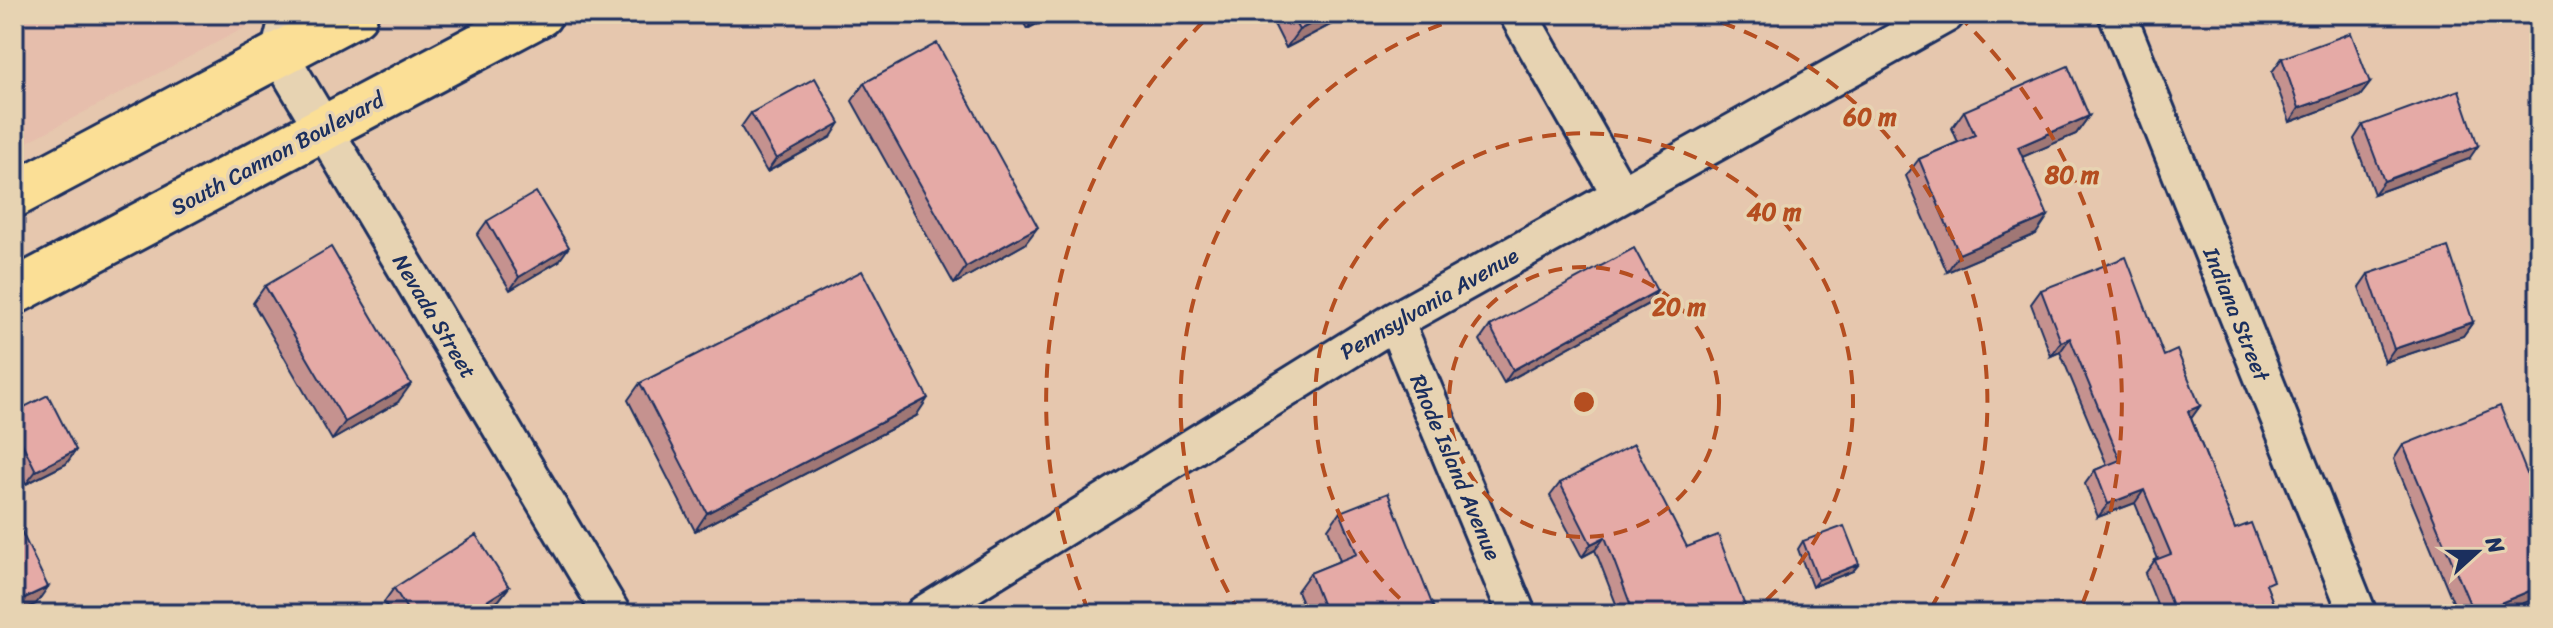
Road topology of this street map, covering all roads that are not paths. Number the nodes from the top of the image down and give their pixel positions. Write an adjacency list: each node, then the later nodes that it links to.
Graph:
1 (355, 14): 6 (main road)
2 (540, 14): 7 (main road, South Cannon Boulevard)
3 (1518, 14): 8 (street)
4 (1946, 14): 8 (street, Pennsylvania Avenue)
5 (2117, 14): 15 (street, Indiana Street)
6 (284, 34): 7 (street, Nevada Street); 9 (main road)
7 (324, 128): 10 (main road, South Cannon Boulevard); 12 (street, Nevada Street)
8 (1620, 193): 11 (street, Pennsylvania Avenue)
9 (14, 195)
10 (14, 292)
11 (1395, 321): 13 (street, Pennsylvania Avenue); 14 (street, Rhode Island Avenue)
12 (612, 614)
13 (924, 614)
14 (1517, 614)
15 (2358, 614)

